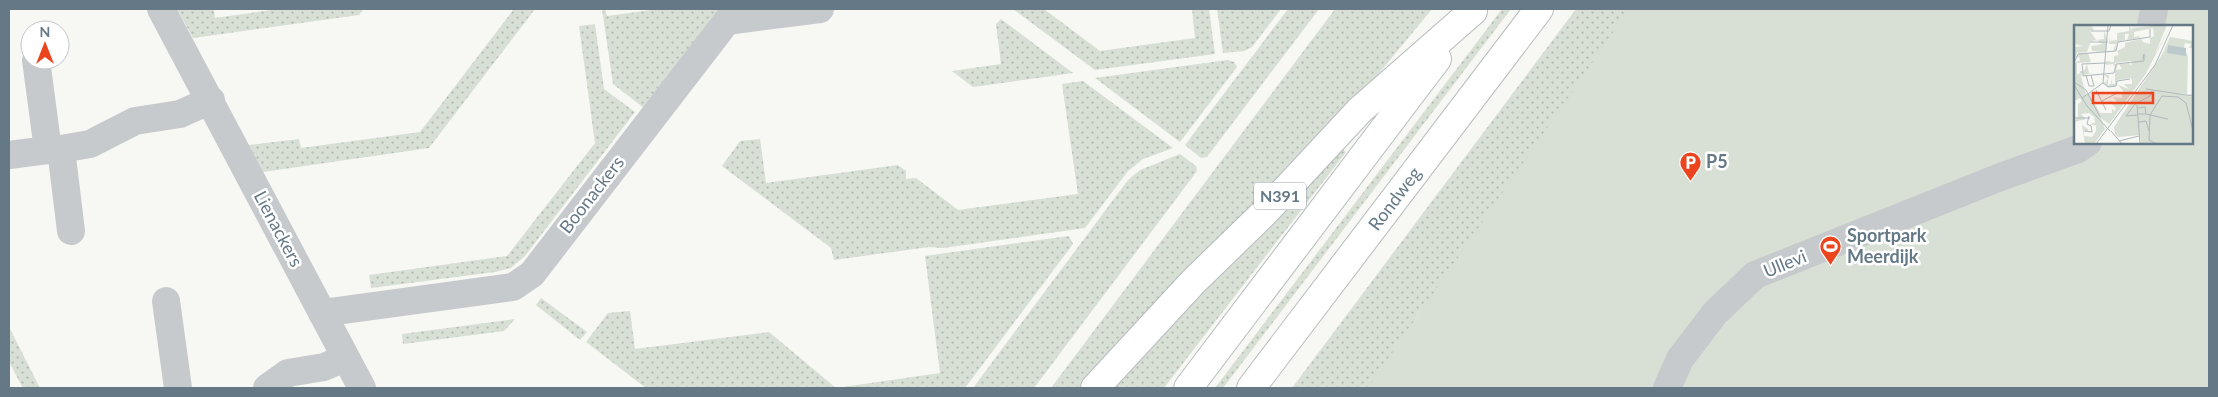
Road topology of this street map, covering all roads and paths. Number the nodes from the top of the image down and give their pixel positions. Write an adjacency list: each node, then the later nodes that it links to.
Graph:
1 (162, 9): 8 (street, Lienackers)
2 (820, 9): 14 (street, Boonackers)
3 (1539, 9): 21 (main road, Rondweg)
4 (2154, 9): 6 (street)
5 (1474, 10): 19 (main road, N391); 20 (main road, N391)
6 (2151, 25)
7 (38, 70): 10 (street)
8 (211, 100): 10 (street); 14 (street, Lienackers)
9 (2085, 144): 22 (street, Ullevi)
10 (54, 150): 11 (street); 12 (street)
11 (9, 155)
12 (71, 231)
13 (166, 301): 16 (street)
14 (322, 313): 15 (street, Lienackers)
15 (345, 358): 17 (street); 18 (street, Lienackers)
16 (178, 388)
17 (267, 388)
18 (362, 388)
19 (1096, 388)
20 (1188, 388)
21 (1251, 388)
22 (1666, 388)

